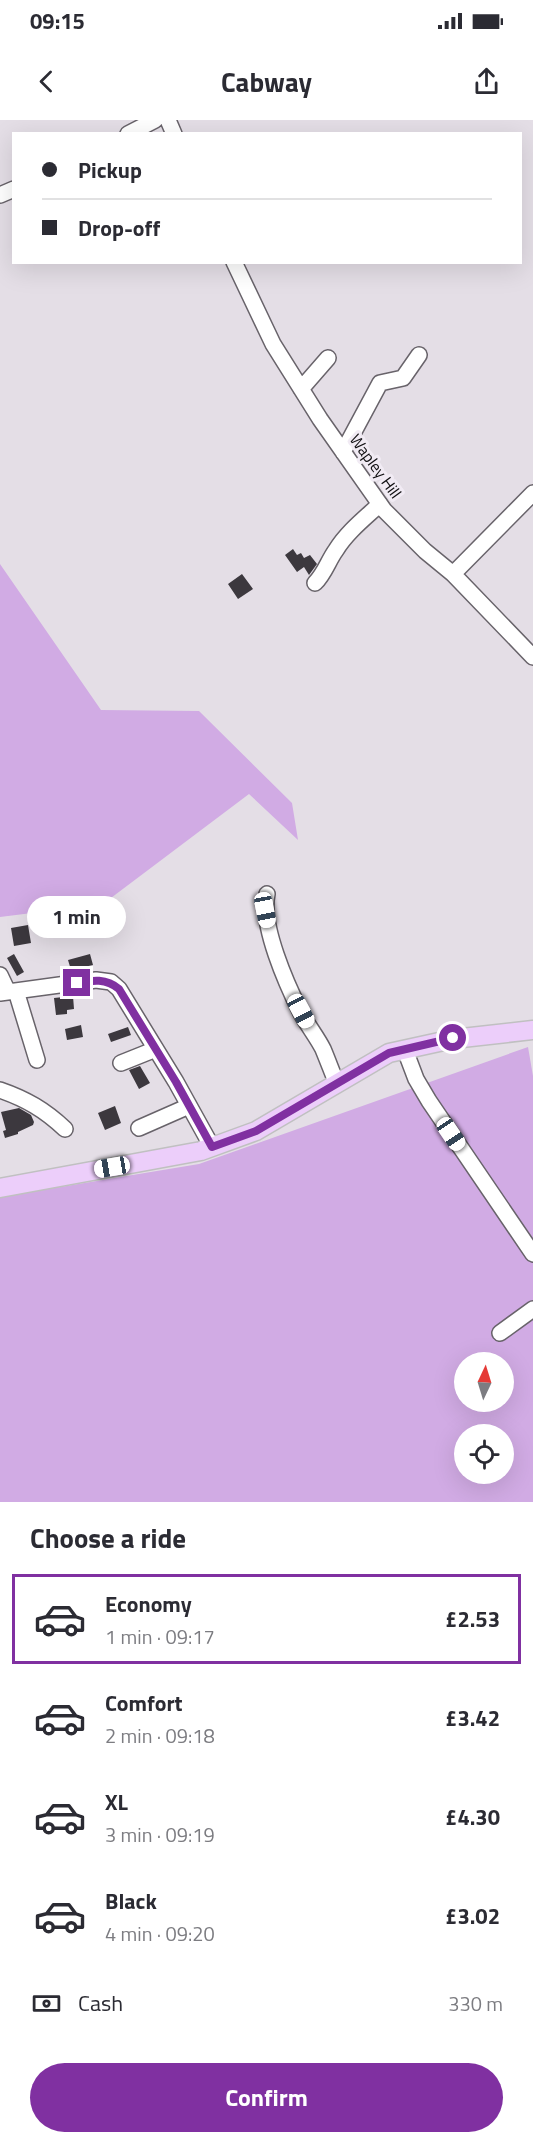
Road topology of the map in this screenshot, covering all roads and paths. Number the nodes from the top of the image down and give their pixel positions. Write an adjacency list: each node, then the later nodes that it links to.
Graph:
1 (155, 120): 2 (street)
2 (132, 132)
3 (235, 264): 6 (street, Wapley Hill)
4 (419, 355): 7 (street)
5 (328, 358): 6 (street)
6 (301, 389): 7 (street, Wapley Hill)
7 (343, 452): 9 (street, Wapley Hill)
8 (533, 493): 10 (street)
9 (380, 504): 10 (street, Wapley Hill); 11 (street)
10 (453, 574): 12 (street, Wapley Hill)
11 (315, 583)
12 (533, 657)
13 (267, 894): 21 (street)
14 (0, 975): 15 (street)
15 (8, 992): 17 (street); 19 (street)
16 (533, 1030): 18 (main road)
17 (156, 1049): 20 (street); 23 (street)
18 (405, 1050): 21 (main road); 28 (street)
19 (37, 1060)
20 (122, 1063)
21 (337, 1084): 26 (main road)
22 (0, 1090): 25 (street)
23 (189, 1106): 24 (street); 26 (street)
24 (139, 1128)
25 (65, 1129)
26 (212, 1147): 27 (main road)
27 (0, 1188)
28 (533, 1254)
29 (533, 1309): 30 (street)
30 (500, 1333)

